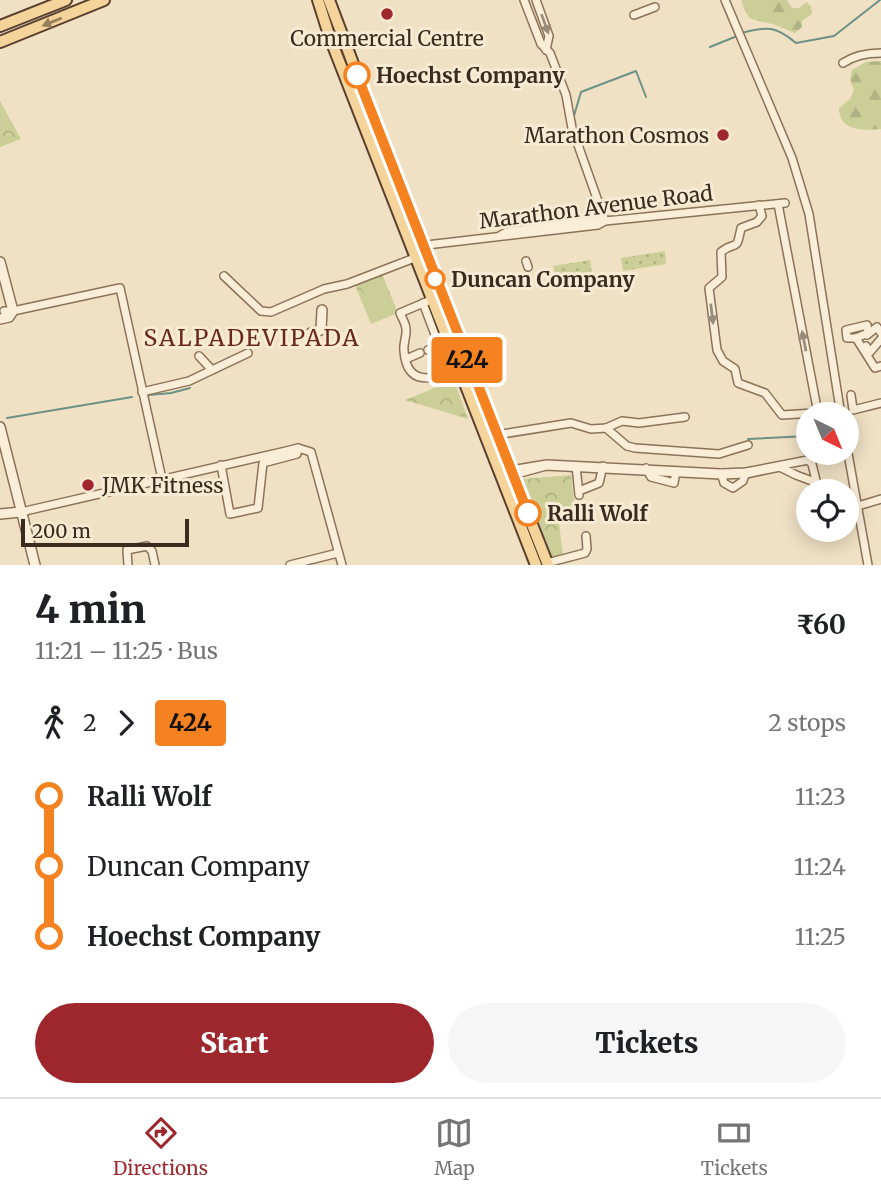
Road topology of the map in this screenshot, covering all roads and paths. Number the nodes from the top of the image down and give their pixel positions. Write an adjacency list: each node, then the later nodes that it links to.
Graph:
1 (66, 0): 9 (main road)
2 (104, 0): 10 (main road, one-way to 10)
3 (524, 0): 11 (street)
4 (536, 0): 11 (street, one-way to 11)
5 (725, 0): 39 (street)
6 (323, 1): 18 (main road)
7 (655, 8): 8 (street)
8 (634, 15)
9 (0, 26)
10 (0, 42)
11 (546, 50): 17 (street)
12 (881, 53): 13 (street)
13 (843, 63)
14 (759, 205): 15 (street, Marathon Avenue Road); 16 (street); 17 (street, Marathon Avenue Road)
15 (779, 213): 16 (street); 16 (street, one-way to 15)
16 (762, 216)
17 (604, 221): 18 (street, Marathon Avenue Road)
18 (417, 246): 19 (main road); 44 (main road)
19 (417, 257): 21 (street); 23 (main road)
20 (0, 263): 25 (street)
21 (224, 276)
22 (0, 284): 25 (street)
23 (428, 301): 29 (main road); 33 (street)
24 (322, 310): 26 (street)
25 (4, 314): 37 (street)
26 (311, 332)
27 (881, 333): 30 (street)
28 (881, 339): 30 (street)
29 (443, 340): 33 (street); 36 (main road)
30 (859, 340): 34 (street)
31 (247, 353): 35 (street)
32 (199, 356): 35 (street)
33 (406, 359): 36 (street)
34 (881, 366)
35 (212, 370): 37 (street)
36 (460, 370): 64 (main road)
37 (142, 392): 56 (street)
38 (851, 395): 40 (street)
39 (839, 402)
40 (881, 402)
41 (685, 416): 43 (street)
42 (0, 427): 59 (street)
43 (606, 428): 44 (street); 45 (street)
44 (496, 435): 53 (main road)
45 (748, 445)
46 (298, 448): 47 (street); 47 (street); 63 (street)
47 (221, 465): 56 (street)
48 (781, 466): 48 (street); 54 (street)
49 (576, 467): 50 (street); 50 (street); 53 (street)
50 (603, 467): 51 (street)
51 (646, 469): 52 (street); 52 (street)
52 (676, 471): 55 (street)
53 (512, 473): 64 (main road)
54 (746, 473): 55 (street); 55 (street)
55 (721, 474)
56 (162, 479): 59 (street)
57 (881, 499): 58 (street)
58 (859, 506)
59 (21, 512): 61 (street); 65 (street)
60 (859, 512): 70 (street)
61 (0, 514)
62 (586, 536): 64 (street)
63 (338, 554): 68 (street); 69 (street)
64 (543, 564)
65 (36, 565)
66 (128, 565): 67 (street)
67 (155, 565)
68 (290, 565)
69 (342, 565)
70 (868, 565)

